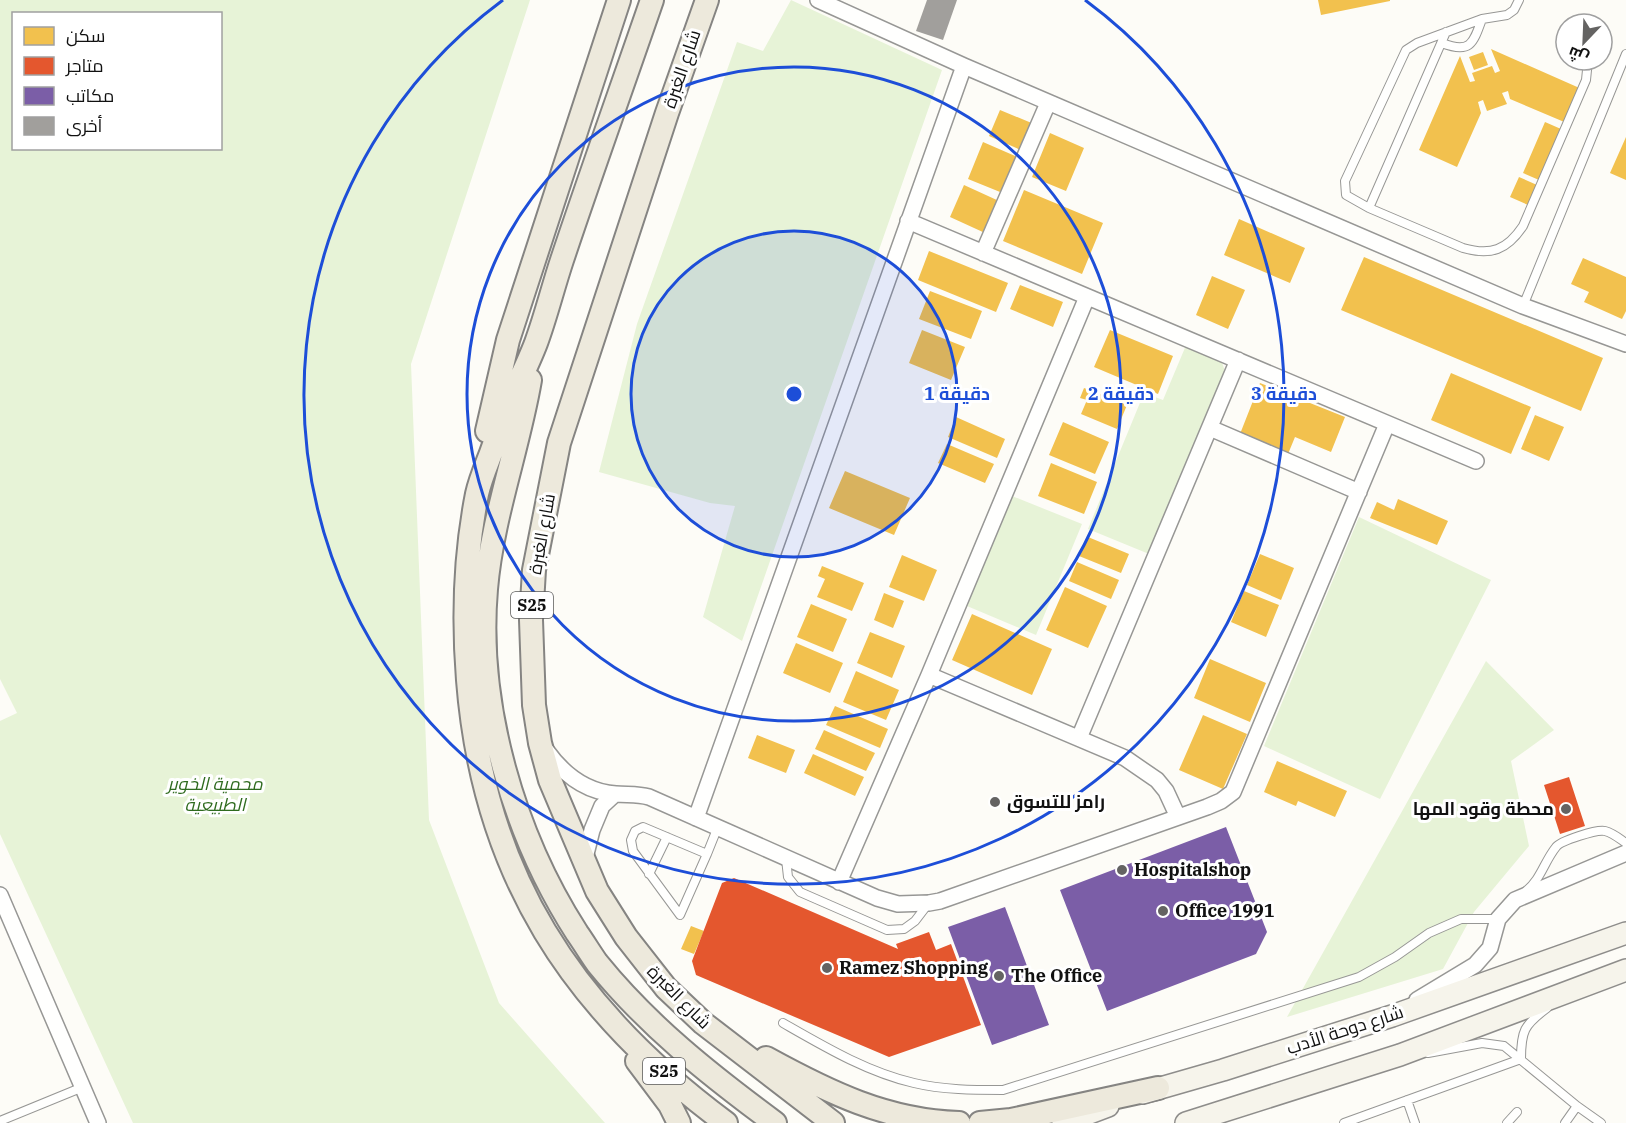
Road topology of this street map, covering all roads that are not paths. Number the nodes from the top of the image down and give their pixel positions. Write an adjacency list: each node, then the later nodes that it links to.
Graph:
1 (620, 0): 24 (main road)
2 (652, 0): 18 (main road, S25)
3 (707, 0): 28 (main road, شارع الغبرة / S25)
4 (818, 0): 10 (street)
5 (1519, 0): 6 (lane)
6 (1482, 19): 7 (lane); 8 (lane)
7 (1446, 32): 8 (lane); 13 (lane)
8 (1442, 42): 13 (lane)
9 (1626, 54): 17 (lane)
10 (964, 66): 12 (street); 14 (street)
11 (1587, 72): 13 (lane)
12 (1048, 102): 15 (street); 17 (street)
13 (1369, 208)
14 (908, 221): 15 (street); 31 (street)
15 (983, 253): 16 (street)
16 (1087, 297): 20 (street); 26 (street)
17 (1523, 306): 19 (street)
18 (536, 344): 24 (main road, S25); 63 (main road)
19 (1626, 344)
20 (1238, 360): 21 (street); 22 (street)
21 (1388, 424): 23 (street); 25 (street)
22 (1210, 428): 25 (street); 27 (street)
23 (1476, 461)
24 (478, 490): 48 (main road, S25)
25 (1359, 492): 30 (street)
26 (929, 675): 27 (street); 40 (street)
27 (1079, 738): 30 (street)
28 (540, 742): 29 (street); 38 (main road, شارع الغبرة / S25)
29 (615, 794): 31 (street); 38 (street)
30 (1178, 817): 43 (street)
31 (696, 818): 32 (street)
32 (717, 829): 36 (lane); 37 (street)
33 (667, 837): 36 (lane); 39 (lane); 39 (lane)
34 (1626, 843): 42 (lane)
35 (1626, 853): 42 (street)
36 (707, 854): 39 (lane)
37 (786, 860): 40 (street); 43 (lane)
38 (584, 862): 50 (main road, شارع الغبرة / S25)
39 (649, 874)
40 (839, 882): 43 (street)
41 (0, 895): 54 (street)
42 (1515, 900): 44 (street)
43 (929, 903)
44 (1498, 920): 49 (street); 51 (lane)
45 (1626, 933): 49 (main road, شارع دوحة الأدب)
46 (1626, 970): 47 (main road)
47 (1566, 993): 52 (main road); 53 (lane)
48 (606, 1015): 61 (main road); 62 (main road, S25)
49 (1392, 1016): 55 (main road, شارع دوحة الأدب)
50 (703, 1023): 64 (main road, شارع الغبرة / S25); 65 (main road)
51 (783, 1023)
52 (1400, 1055): 53 (lane); 68 (main road)
53 (1521, 1059): 56 (lane); 57 (lane)
54 (83, 1087): 59 (lane); 60 (street)
55 (1158, 1088): 66 (main road); 67 (main road, شارع دوحة الأدب)
56 (1407, 1100): 69 (lane); 70 (lane)
57 (1577, 1106): 72 (lane); 73 (lane)
58 (1517, 1112): 71 (lane)
59 (0, 1121)
60 (98, 1123)
61 (679, 1123)
62 (726, 1123)
63 (775, 1123)
64 (832, 1123)
65 (959, 1123)
66 (980, 1123)
67 (1064, 1123)
68 (1186, 1123)
69 (1344, 1123)
70 (1415, 1123)
71 (1508, 1123)
72 (1565, 1123)
73 (1601, 1123)

